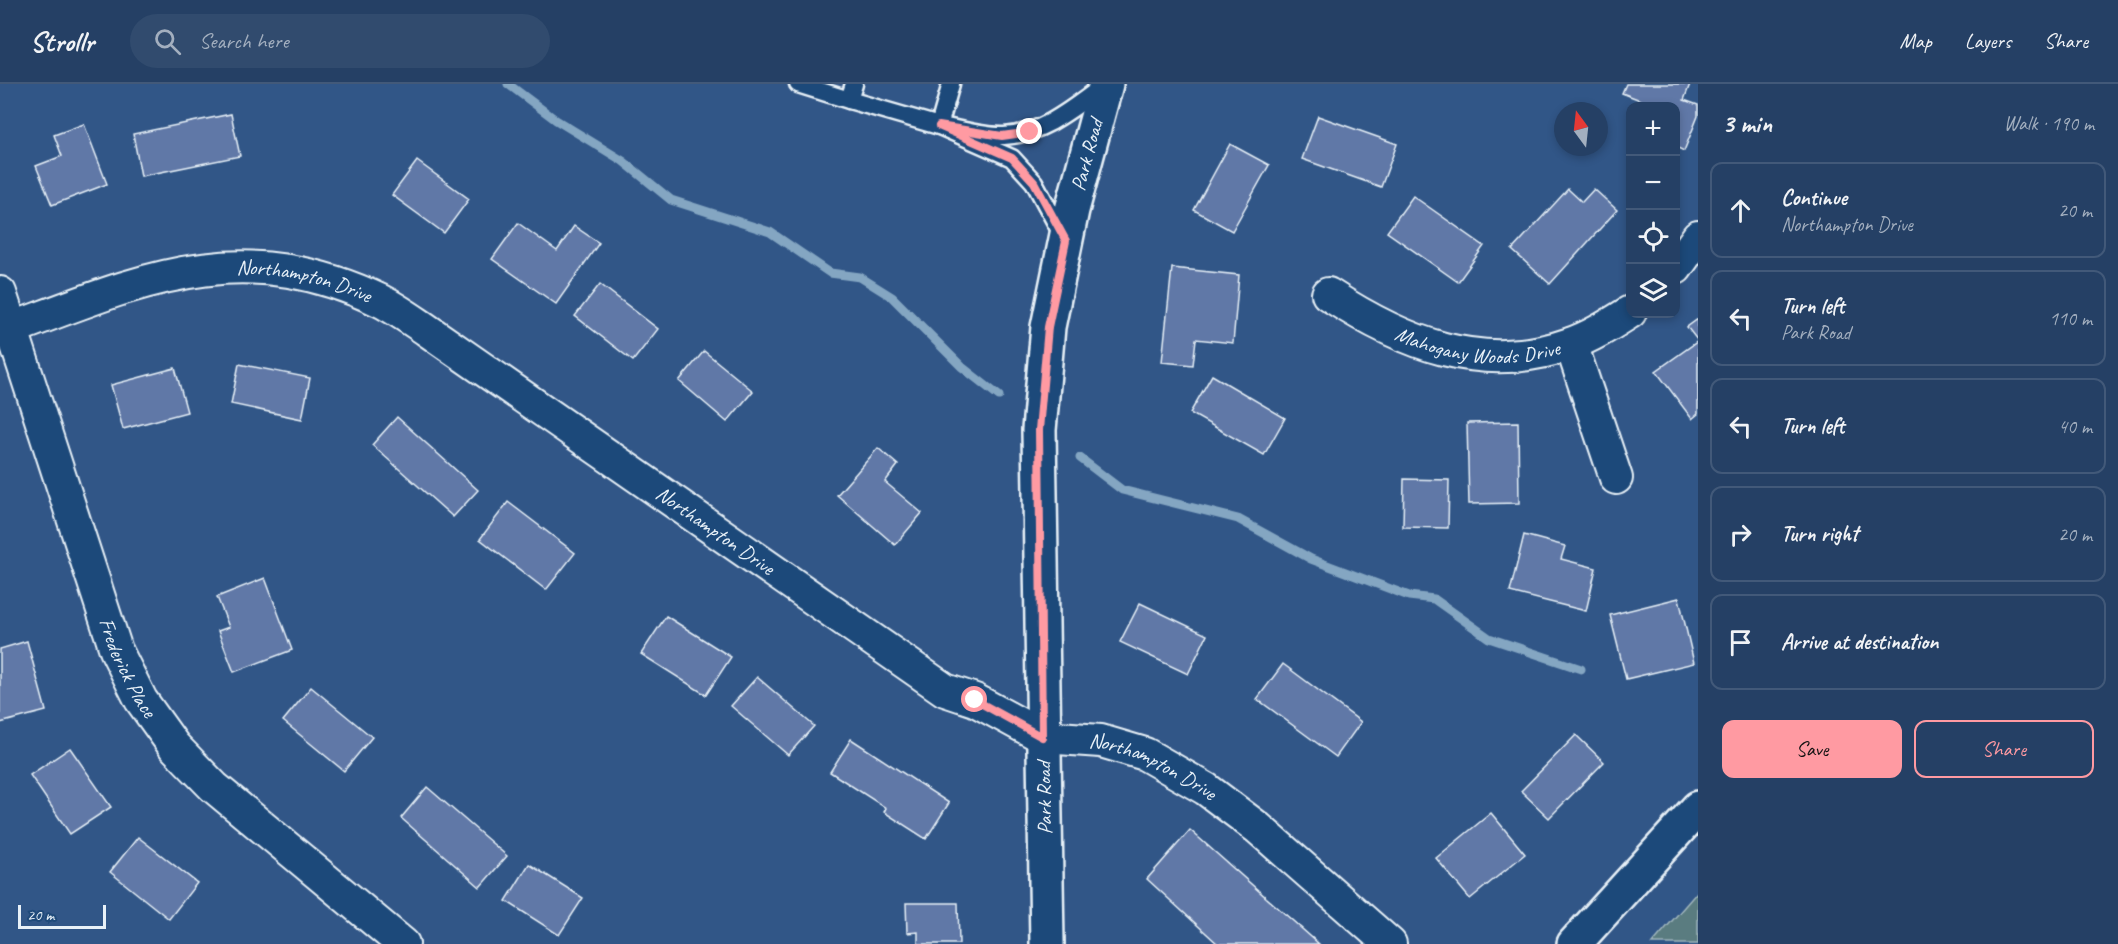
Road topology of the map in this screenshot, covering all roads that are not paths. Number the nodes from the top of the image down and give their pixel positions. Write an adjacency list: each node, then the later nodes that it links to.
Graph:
1 (798, 84): 4 (lane)
2 (951, 84): 5 (lane)
3 (1106, 84): 5 (lane); 7 (main road, Park Road)
4 (851, 92): 5 (lane)
5 (939, 126): 7 (lane)
6 (1698, 237): 8 (street)
7 (1066, 241): 15 (main road, Park Road)
8 (1679, 264)
9 (0, 293): 12 (street, Frederick Place)
10 (1328, 294): 13 (street, Mahogany Woods Drive)
11 (1626, 314): 13 (street, Mahogany Woods Drive)
12 (6, 331): 15 (street, Northampton Drive); 17 (street, Frederick Place)
13 (1571, 344): 14 (street)
14 (1616, 478)
15 (1042, 737): 18 (main road, Park Road); 19 (street, Northampton Drive)
16 (1698, 808): 20 (main road)
17 (403, 944)
18 (1047, 944)
19 (1390, 944)
20 (1574, 944)

